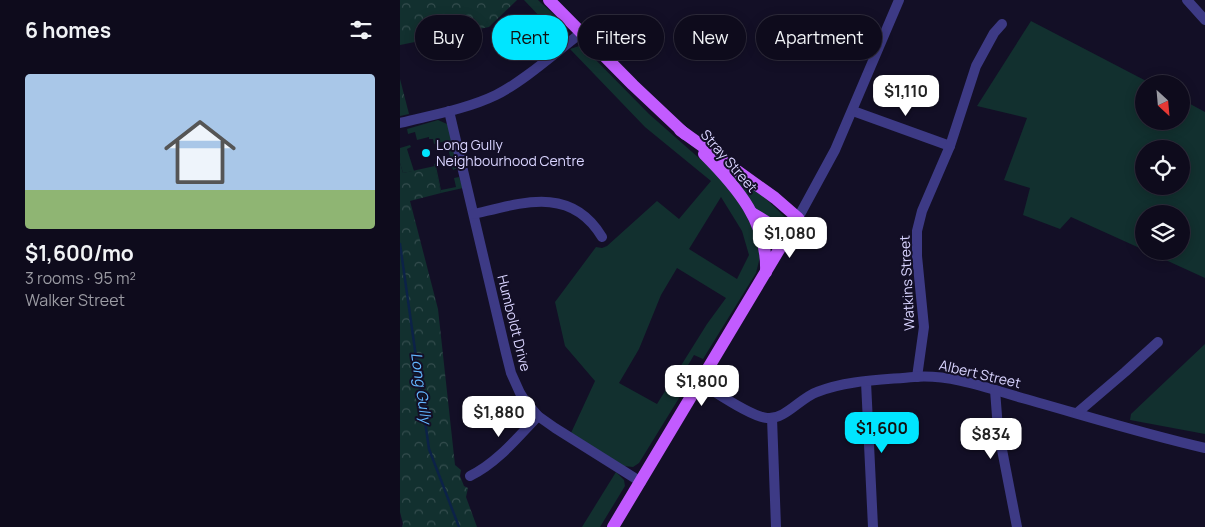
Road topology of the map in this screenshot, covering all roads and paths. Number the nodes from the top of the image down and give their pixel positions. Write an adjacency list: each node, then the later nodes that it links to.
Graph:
1 (548, 0): 6 (main road, Stray Street)
2 (899, 0): 10 (street)
3 (1187, 0): 4 (street)
4 (1205, 20)
5 (1002, 24): 13 (street, Watkins Street)
6 (578, 30)
7 (578, 35): 9 (street)
8 (609, 60): 12 (main road, Stray Street)
9 (449, 111): 11 (street); 15 (street, Humboldt Drive)
10 (853, 111): 13 (street); 16 (street)
11 (400, 123)
12 (680, 130): 14 (main road, Stray Street); 16 (main road, Stray Street)
13 (950, 146): 21 (street, Watkins Street)
14 (751, 212): 17 (main road); 19 (main road, Stray Street)
15 (474, 214): 18 (street); 26 (street, Humboldt Drive)
16 (798, 218): 17 (main road)
17 (789, 233): 19 (main road)
18 (602, 237)
19 (766, 272): 23 (main road)
20 (1158, 342): 25 (street)
21 (917, 377): 22 (street, Albert Street); 24 (street, Albert Street)
22 (866, 382): 27 (street, Albert Street); 33 (street)
23 (700, 383): 27 (street); 30 (main road)
24 (995, 390): 25 (street, Albert Street); 34 (street)
25 (1077, 413): 28 (street, Albert Street)
26 (538, 416): 29 (street); 30 (street, Humboldt Drive)
27 (772, 418): 32 (street)
28 (1205, 448)
29 (470, 476)
30 (641, 482): 31 (main road)
31 (613, 527)
32 (776, 527)
33 (873, 527)
34 (1017, 527)

